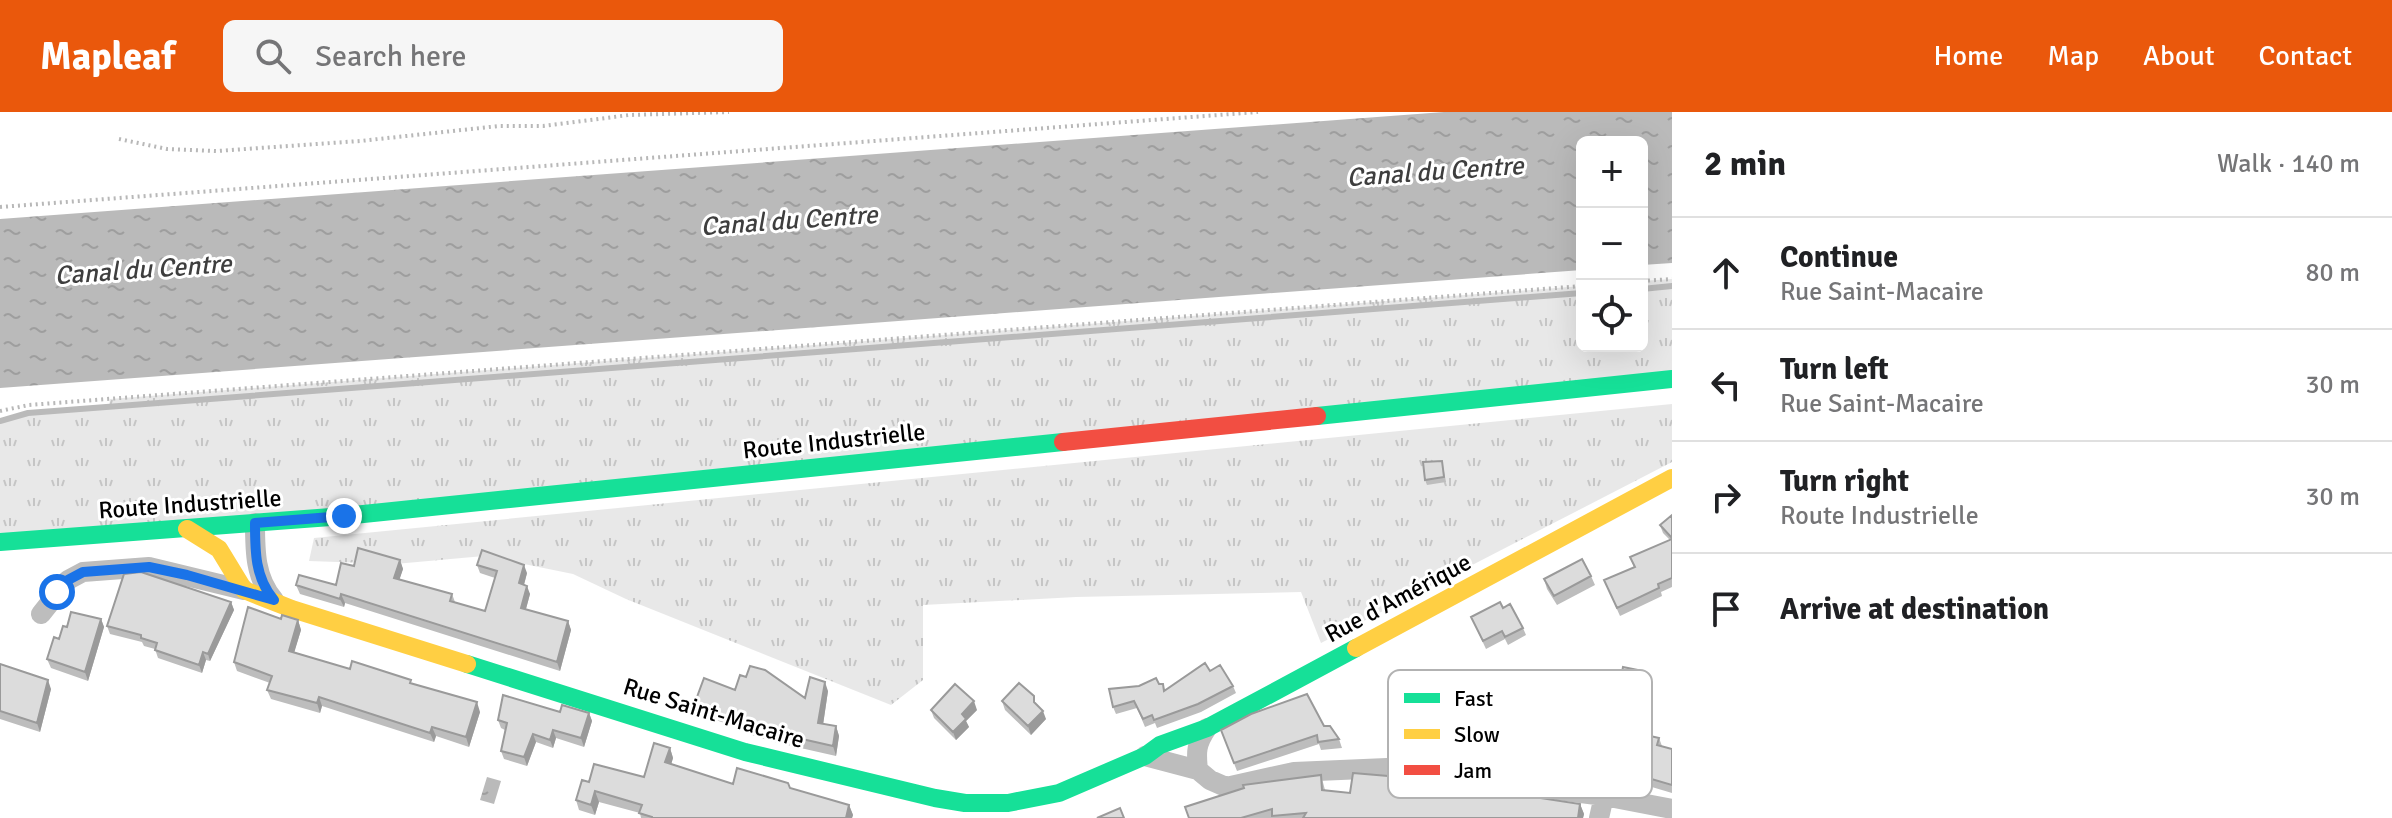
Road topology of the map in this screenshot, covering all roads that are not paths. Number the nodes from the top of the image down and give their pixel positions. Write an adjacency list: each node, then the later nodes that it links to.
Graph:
1 (1672, 379): 3 (main road, Route Industrielle)
2 (1672, 478): 9 (main road, Rue d'Amérique)
3 (255, 523): 4 (main road, Route Industrielle); 7 (street)
4 (187, 529): 5 (main road, Route Industrielle); 6 (main road)
5 (0, 542)
6 (244, 590): 7 (main road, Rue Saint-Macaire); 8 (street, Rue Saint-Macaire)
7 (274, 600): 10 (main road, Rue Saint-Macaire)
8 (41, 614)
9 (1207, 728): 10 (main road, Rue d'Amérique); 12 (street)
10 (1145, 756): 12 (street)
11 (1388, 768): 12 (street)
12 (1198, 770)
13 (1604, 798): 16 (street)
14 (1614, 798): 15 (street)
15 (1672, 809)
16 (1599, 818)

